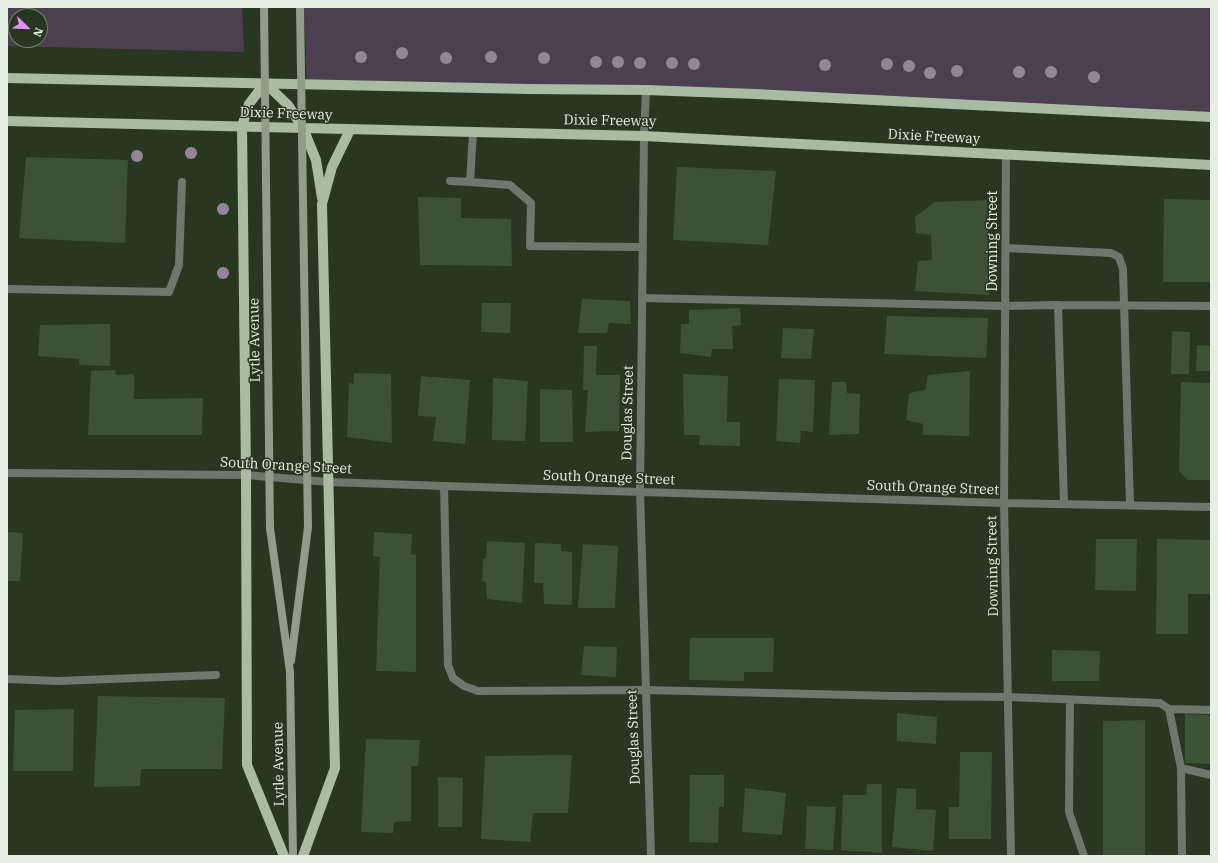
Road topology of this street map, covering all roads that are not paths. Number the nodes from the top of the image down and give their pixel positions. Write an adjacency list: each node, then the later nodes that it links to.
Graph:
1 (264, 7): 36 (main road, Lytle Avenue, bridge)
2 (300, 7): 36 (main road, Lytle Avenue, bridge)
3 (7, 78): 4 (main road)
4 (265, 84): 5 (main road); 8 (main road); 9 (main road)
5 (646, 90): 6 (main road); 12 (street, Douglas Street)
6 (1211, 117)
7 (7, 121): 8 (main road, Dixie Freeway)
8 (242, 126): 9 (main road, Dixie Freeway); 28 (main road)
9 (303, 128): 10 (main road, Dixie Freeway); 18 (main road)
10 (350, 130): 11 (main road, Dixie Freeway); 18 (main road)
11 (473, 132): 12 (main road, Dixie Freeway); 17 (street)
12 (644, 136): 13 (main road, Dixie Freeway); 19 (street, Douglas Street)
13 (1006, 155): 14 (main road, Dixie Freeway); 20 (street, Downing Street)
14 (1211, 165)
15 (450, 181): 17 (street)
16 (182, 182): 21 (street)
17 (470, 182): 19 (street)
18 (322, 204): 29 (main road)
19 (643, 247): 22 (street, Douglas Street)
20 (1006, 248): 24 (street, Downing Street); 25 (street)
21 (7, 289)
22 (642, 298): 24 (street); 31 (street, Douglas Street)
23 (1058, 305): 24 (street); 25 (street); 33 (street)
24 (1005, 306): 32 (street, Downing Street)
25 (1124, 306): 26 (street); 34 (street)
26 (1211, 306)
27 (7, 473): 28 (street, South Orange Street)
28 (246, 475): 29 (street, South Orange Street); 46 (main road)
29 (329, 482): 30 (street, South Orange Street); 48 (main road)
30 (444, 486): 31 (street, South Orange Street); 39 (street)
31 (640, 491): 32 (street, South Orange Street); 39 (street, Douglas Street)
32 (1004, 503): 33 (street, South Orange Street); 40 (street, Downing Street)
33 (1064, 504): 34 (street, South Orange Street)
34 (1130, 505): 35 (street, South Orange Street)
35 (1211, 507)
36 (290, 672): 47 (main road, Lytle Avenue)
37 (216, 674): 38 (street)
38 (7, 679)
39 (646, 690): 40 (street); 49 (street, Douglas Street)
40 (1008, 697): 41 (street); 50 (street, Downing Street)
41 (1070, 700): 42 (street); 51 (street)
42 (1169, 710): 43 (street); 44 (street)
43 (1211, 710)
44 (1181, 768): 45 (street); 52 (street)
45 (1211, 775)
46 (284, 856)
47 (293, 856)
48 (303, 856)
49 (651, 856)
50 (1011, 856)
51 (1084, 856)
52 (1182, 856)

